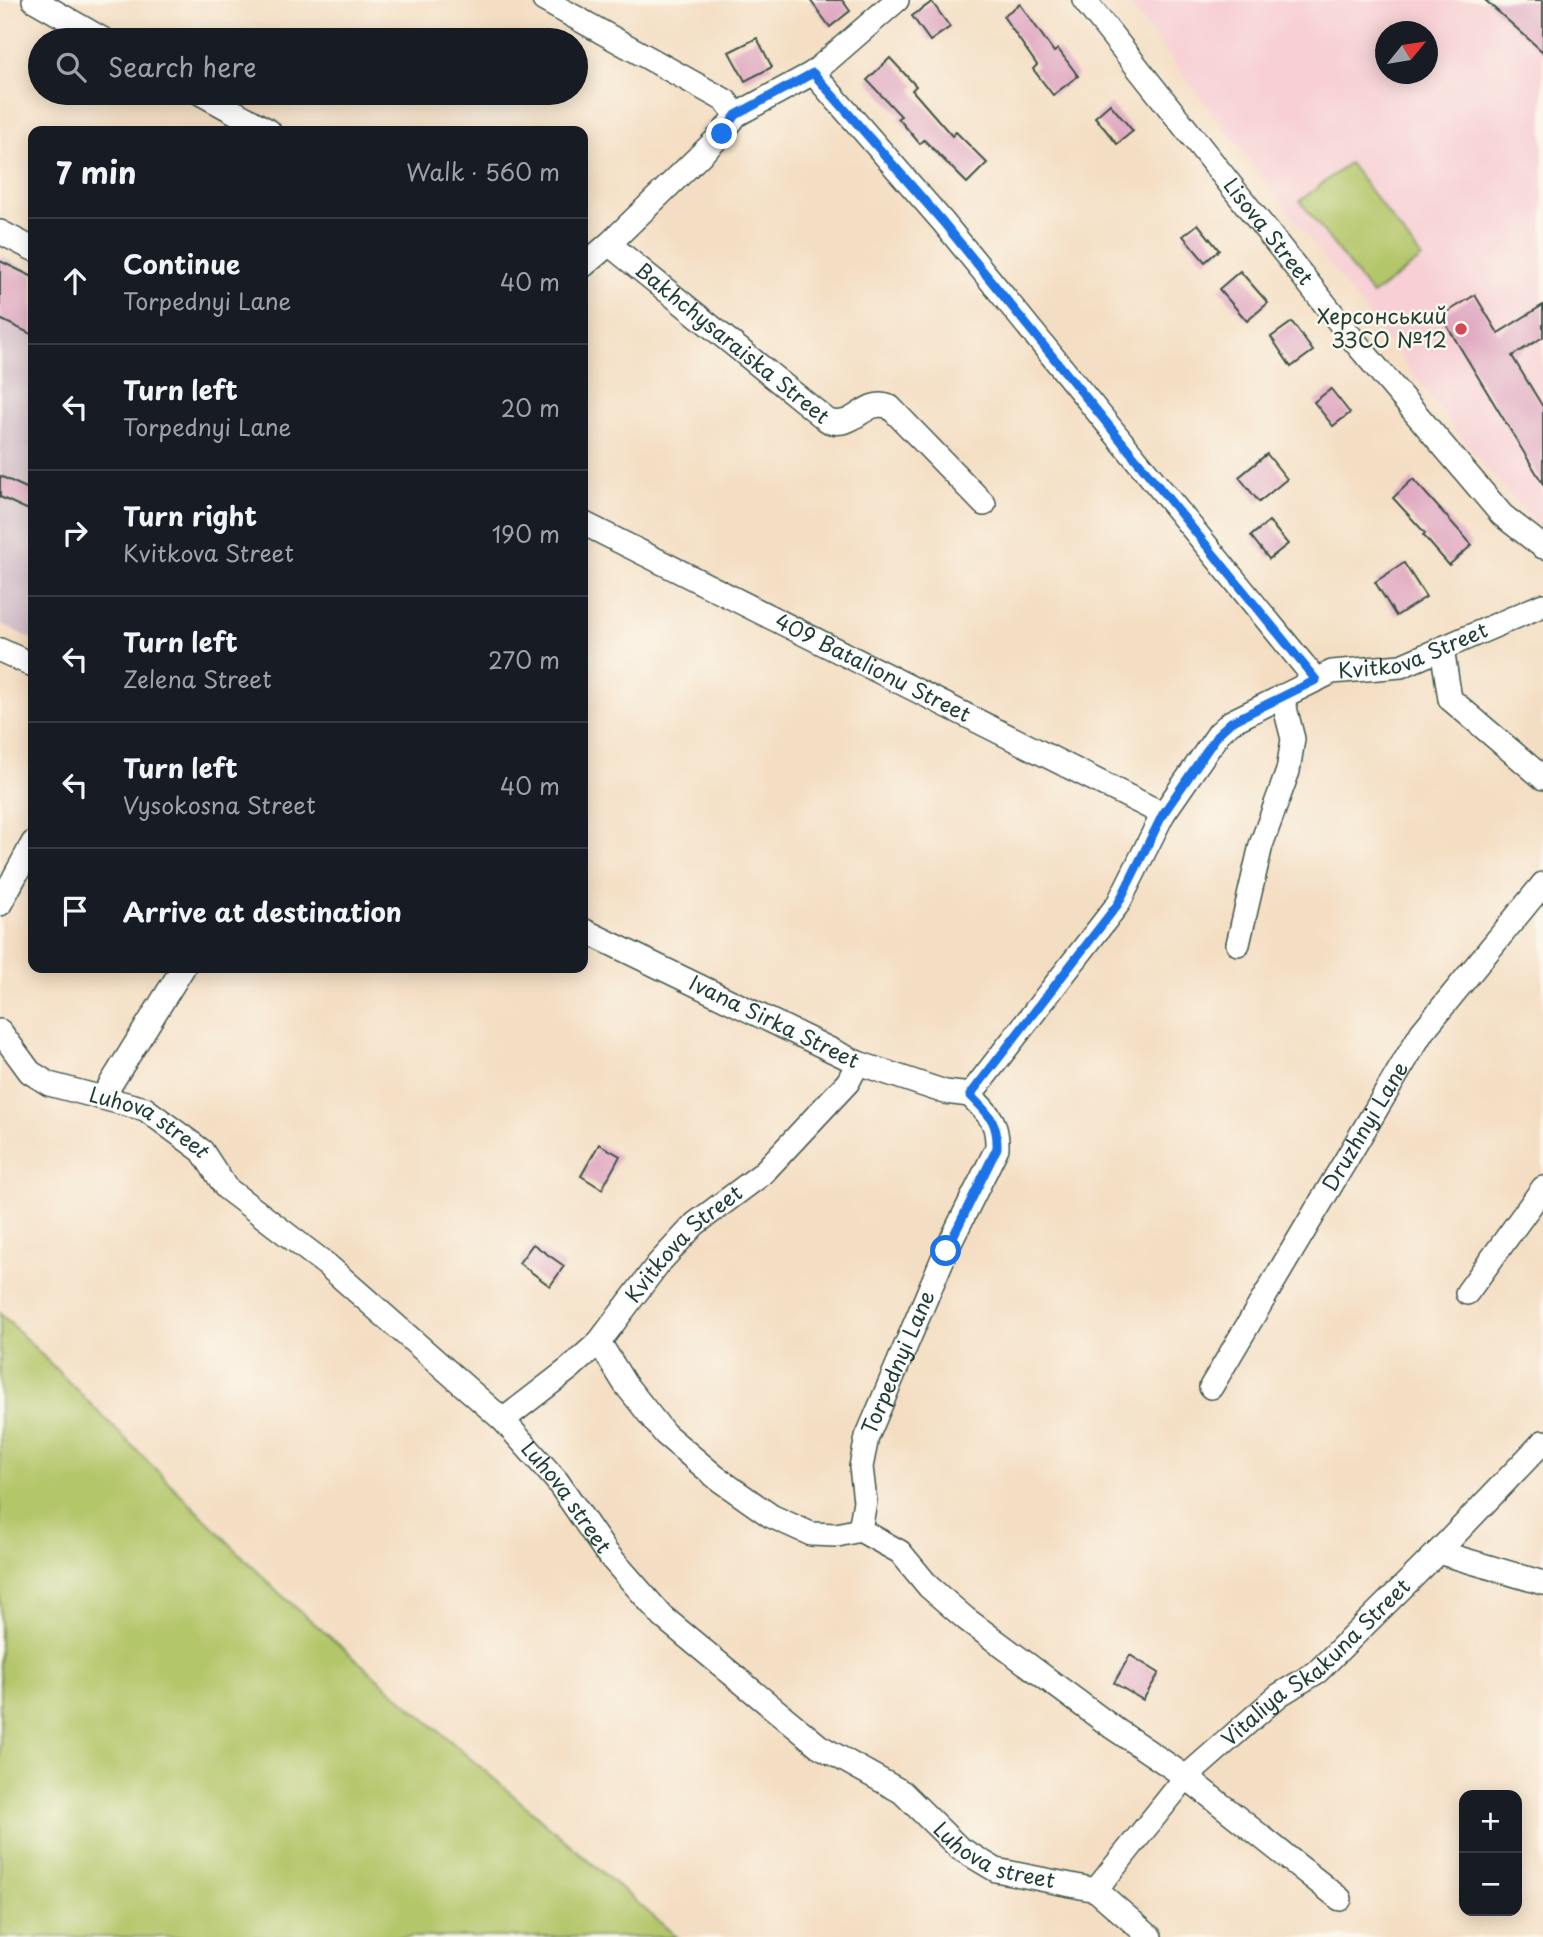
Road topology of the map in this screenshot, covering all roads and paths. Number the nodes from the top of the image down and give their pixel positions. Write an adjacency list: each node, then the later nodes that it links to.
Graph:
1 (34, 0): 5 (street)
2 (544, 0): 8 (street)
3 (897, 0): 6 (street)
4 (1084, 0): 16 (street, Lisova Street)
5 (83, 28)
6 (813, 73): 8 (street); 21 (street)
7 (222, 105): 9 (street)
8 (736, 115): 11 (street)
9 (260, 126)
10 (0, 232): 12 (street)
11 (609, 244): 13 (street); 14 (street, Bakhchysaraiska Street)
12 (28, 246)
13 (588, 262)
14 (984, 504)
15 (588, 526): 24 (street, 409 Batalionu Street)
16 (1543, 547)
17 (1543, 606): 18 (street, Kvitkova Street)
18 (1442, 648): 21 (street, Kvitkova Street); 23 (street)
19 (0, 650): 20 (street)
20 (28, 662)
21 (1316, 680): 22 (street, Kvitkova Street)
22 (1282, 696): 24 (street, Kvitkova Street); 29 (street)
23 (1543, 778)
24 (1163, 814): 33 (street, Kvitkova Street)
25 (28, 852): 27 (street)
26 (1543, 884): 38 (street, Druzhnyi Lane)
27 (0, 904)
28 (588, 932): 32 (street, Ivana Sirka Street)
29 (1238, 944)
30 (180, 973): 34 (street)
31 (0, 1031): 34 (street, Luhova street)
32 (858, 1063): 33 (street, Ivana Sirka Street); 37 (street, Kvitkova Street)
33 (970, 1095): 41 (street, Torpednyi Lane)
34 (102, 1098): 39 (street, Luhova street)
35 (1543, 1188): 36 (street)
36 (1468, 1293)
37 (599, 1342): 39 (street, Kvitkova Street); 41 (street)
38 (1211, 1387)
39 (503, 1420): 45 (street, Luhova street)
40 (1543, 1442): 42 (street, Vitaliya Skakuna Street)
41 (860, 1530): 44 (street)
42 (1438, 1552): 43 (street); 44 (street, Vitaliya Skakuna Street)
43 (1543, 1583)
44 (1186, 1777): 45 (street, Vitaliya Skakuna Street); 46 (street)
45 (1097, 1890): 47 (street)
46 (1340, 1899)
47 (1150, 1937)

